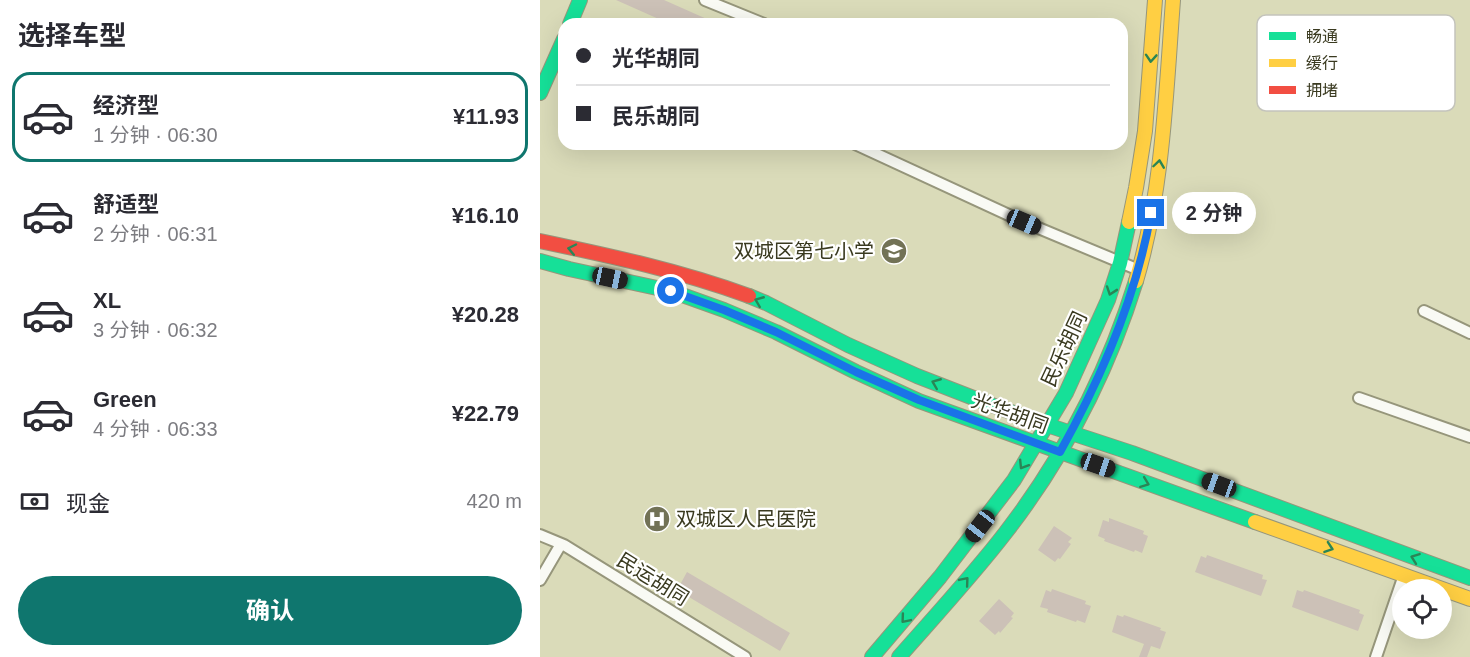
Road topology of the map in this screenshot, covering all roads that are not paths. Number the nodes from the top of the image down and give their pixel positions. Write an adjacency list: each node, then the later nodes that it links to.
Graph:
1 (580, 0): 5 (main road)
2 (705, 0): 6 (street)
3 (1155, 0): 12 (main road, 民乐胡同, one-way to 12)
4 (1173, 0): 13 (main road, one-way to 4)
5 (572, 18)
6 (749, 18)
7 (558, 62): 8 (main road)
8 (540, 93)
9 (868, 150): 12 (street)
10 (540, 241): 17 (main road, 光华胡同, one-way to 10)
11 (540, 261): 20 (main road, 光华胡同)
12 (1120, 263): 13 (street); 17 (main road, 民乐胡同, one-way to 17)
13 (1139, 270): 18 (main road)
14 (1424, 311): 15 (street)
15 (1470, 333)
16 (1359, 398): 19 (street)
17 (1047, 425): 18 (main road, 光华胡同); 20 (main road, 民乐胡同)
18 (1070, 433): 21 (main road); 25 (main road, 光华胡同, one-way to 18)
19 (1470, 437)
20 (1036, 444): 21 (main road, 光华胡同); 29 (main road, 民乐胡同, one-way to 29)
21 (1060, 452): 24 (main road, 光华胡同, one-way to 24); 30 (main road, one-way to 21)
22 (540, 535): 23 (street, 民运胡同)
23 (561, 544): 26 (street); 28 (street, 民运胡同)
24 (1404, 575): 27 (main road, 光华胡同); 31 (street)
25 (1470, 578)
26 (540, 580)
27 (1470, 599)
28 (746, 657)
29 (872, 657)
30 (899, 657)
31 (1376, 657)

